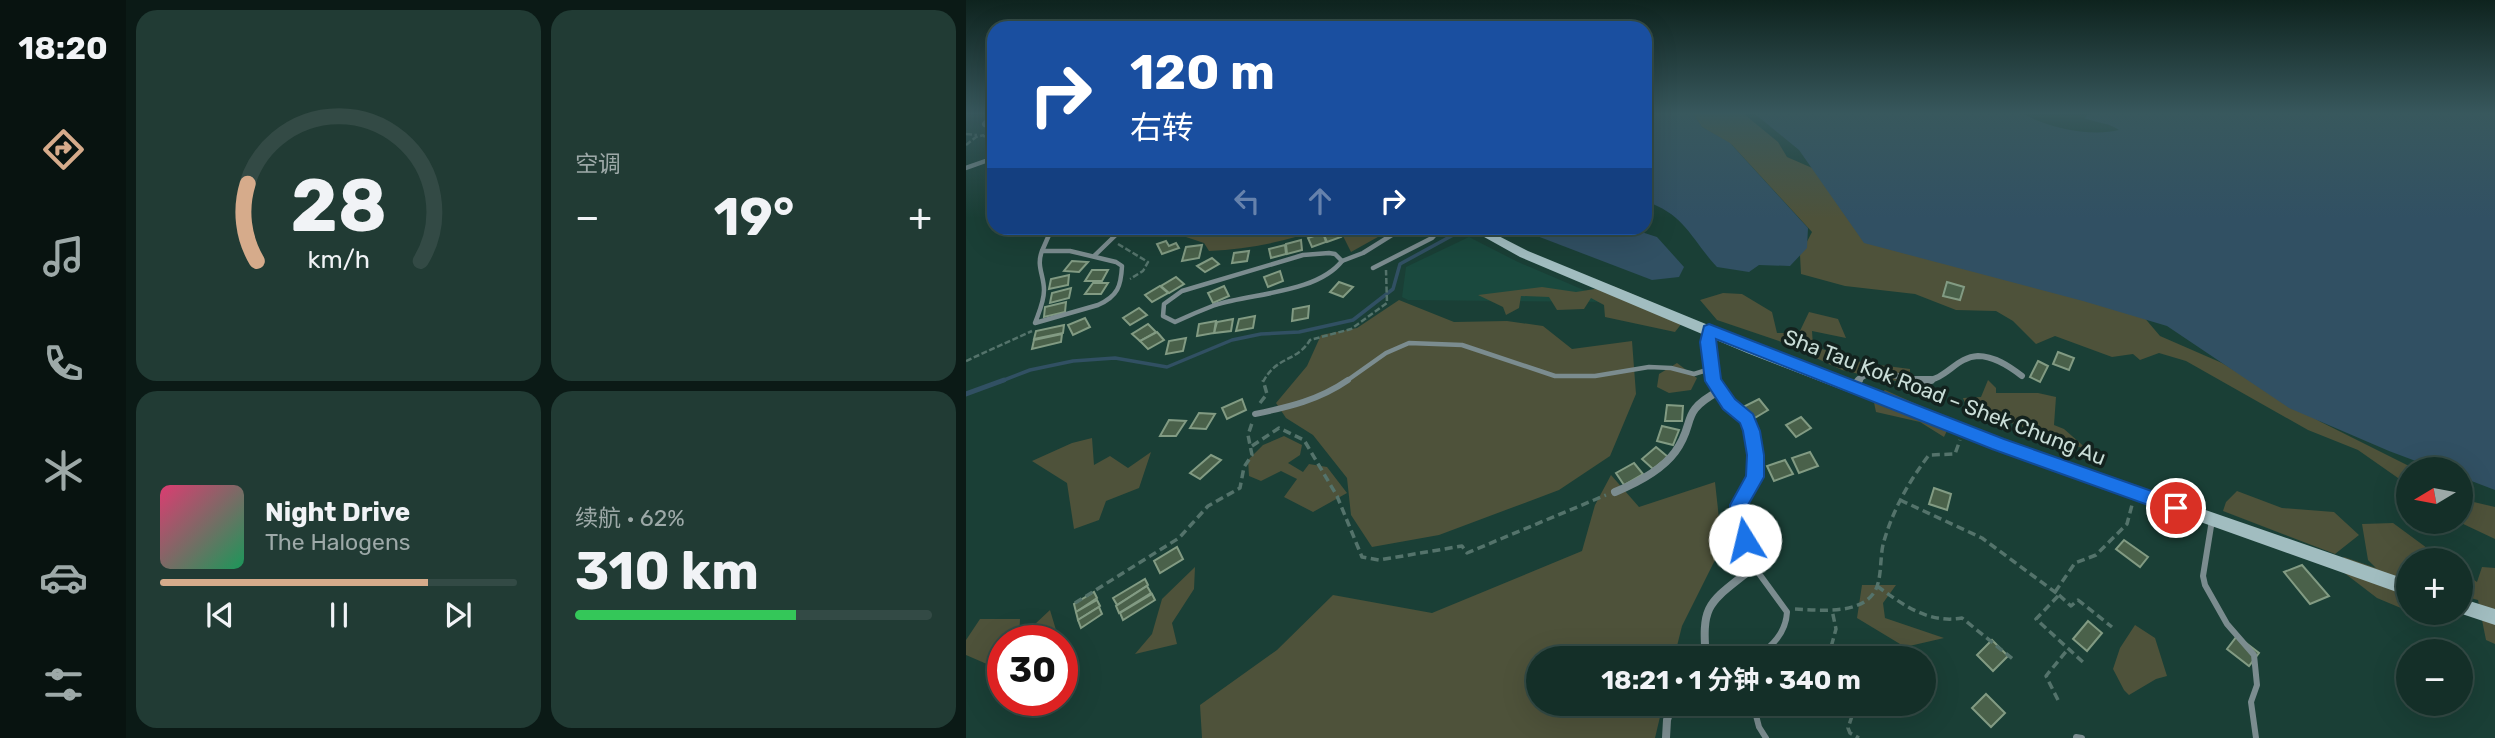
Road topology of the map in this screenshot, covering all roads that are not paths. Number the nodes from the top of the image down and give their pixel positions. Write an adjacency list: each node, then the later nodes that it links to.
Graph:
1 (987, 160): 2 (lane)
2 (966, 168)
3 (1049, 235): 8 (lane)
4 (1116, 235): 9 (lane)
5 (1392, 235): 10 (lane)
6 (1435, 235): 11 (lane)
7 (1488, 235): 12 (main road, Sha Tau Kok Road – Shek Chung Au)
8 (1042, 251): 9 (lane); 9 (lane)
9 (1094, 256)
10 (1342, 261): 10 (lane)
11 (1373, 268)
12 (1709, 330): 13 (street); 15 (main road, Sha Tau Kok Road – Shek Chung Au)
13 (1710, 369): 16 (street); 17 (lane)
14 (2022, 376): 15 (street)
15 (1854, 386): 19 (main road, Sha Tau Kok Road – Shek Chung Au)
16 (1719, 391): 18 (street); 20 (street)
17 (1255, 414)
18 (1615, 492)
19 (2212, 520): 21 (main road, Sha Tau Kok Road – Shek Chung Au); 30 (lane)
20 (1752, 564): 24 (street); 25 (lane)
21 (2396, 584)
22 (2473, 610): 23 (main road)
23 (2495, 617)
24 (1705, 646)
25 (1769, 646)
26 (1668, 716): 28 (street)
27 (1756, 716): 29 (lane)
28 (1666, 738)
29 (1766, 738)
30 (2256, 738)

